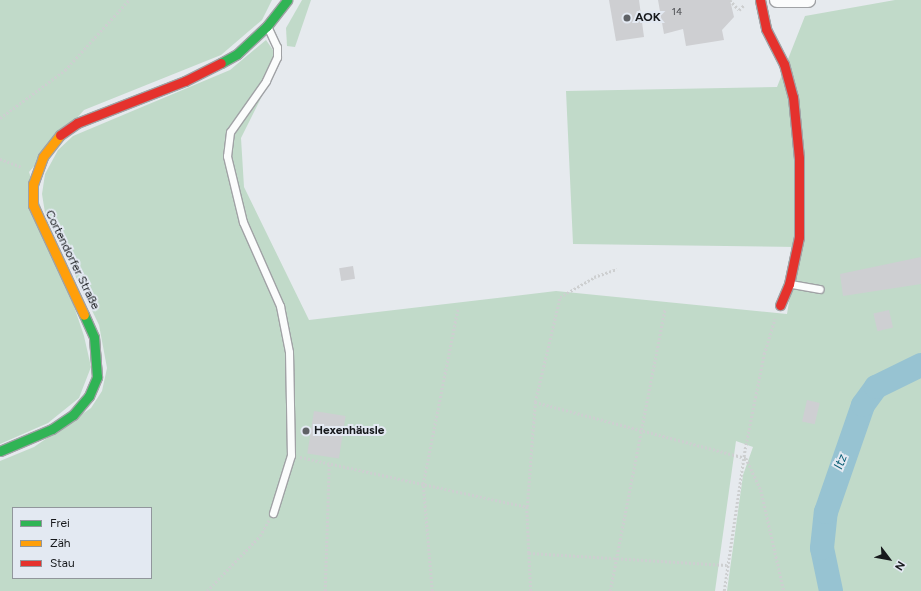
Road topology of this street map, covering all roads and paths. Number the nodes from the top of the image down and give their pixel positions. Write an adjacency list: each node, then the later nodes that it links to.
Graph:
1 (129, 0): 9 (path)
2 (287, 0): 8 (street, Cortendorfer Straße)
3 (730, 0): 4 (path)
4 (751, 0)
5 (760, 0): 13 (street)
6 (777, 0): 7 (street)
7 (808, 0)
8 (268, 26): 11 (street, Cortendorfer Straße); 21 (lane)
9 (0, 118)
10 (0, 159): 11 (path)
11 (36, 173): 20 (street, Cortendorfer Straße)
12 (617, 270): 18 (path)
13 (789, 284): 14 (lane); 15 (street)
14 (820, 289)
15 (780, 305): 22 (path)
16 (458, 308): 24 (path)
17 (665, 308): 19 (path)
18 (535, 402): 19 (path); 25 (path)
19 (638, 431): 22 (path); 28 (path)
20 (0, 451)
21 (292, 455): 23 (path); 26 (lane)
22 (746, 458): 29 (path); 36 (path)
23 (329, 463): 24 (path); 31 (path)
24 (423, 484): 25 (path); 32 (path)
25 (527, 506): 27 (path)
26 (273, 513): 30 (path)
27 (529, 553): 28 (path); 33 (path)
28 (617, 557): 29 (path); 34 (path)
29 (727, 565): 35 (path)
30 (207, 591)
31 (325, 591)
32 (432, 591)
33 (531, 591)
34 (610, 591)
35 (724, 591)
36 (784, 591)

